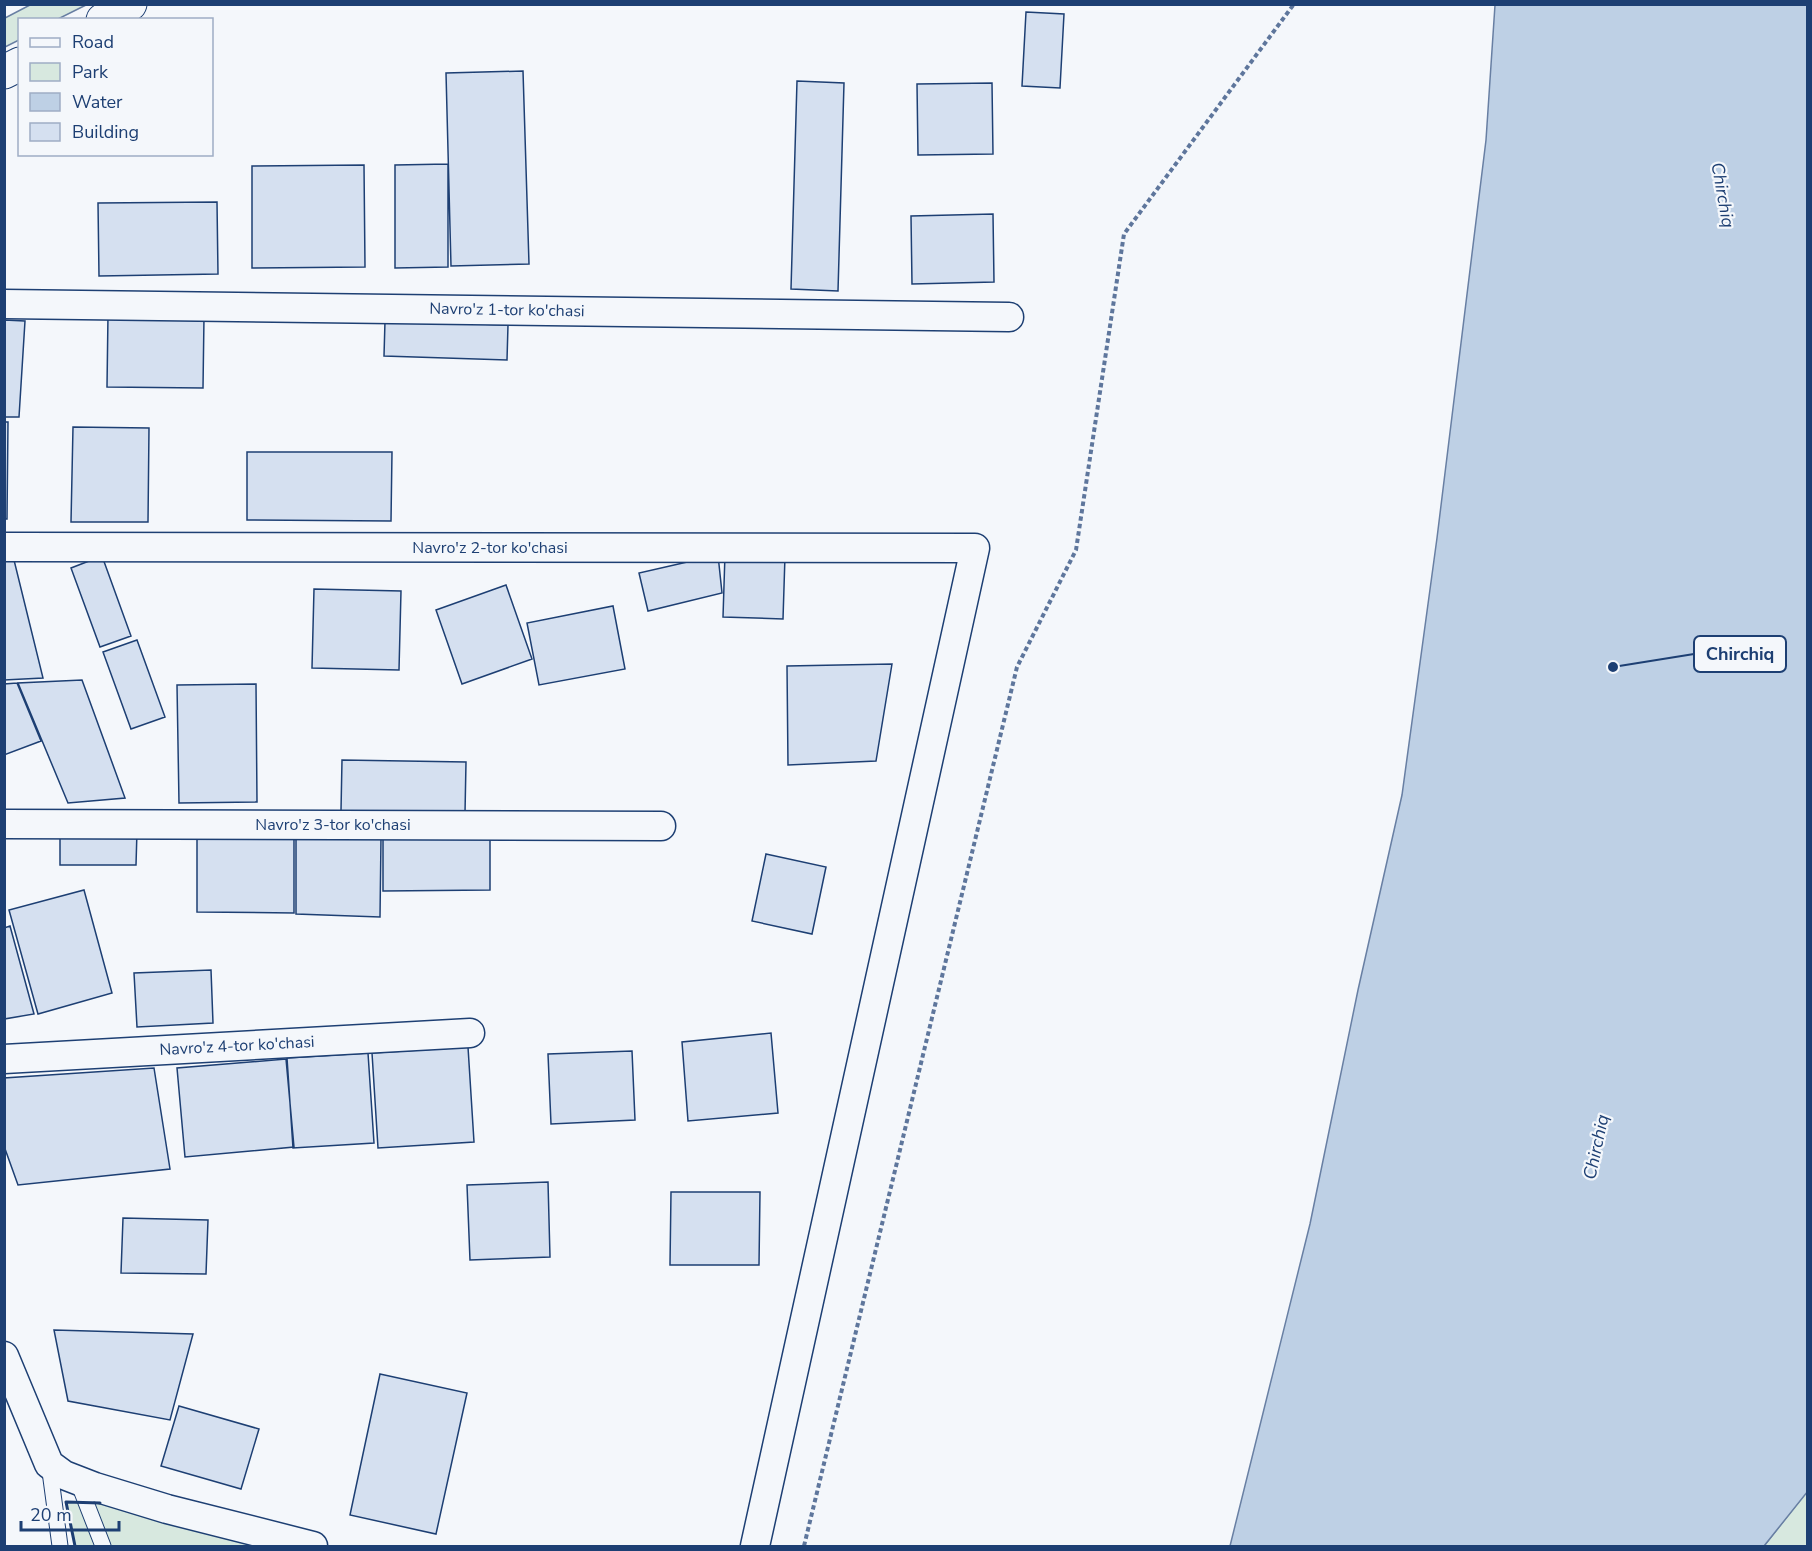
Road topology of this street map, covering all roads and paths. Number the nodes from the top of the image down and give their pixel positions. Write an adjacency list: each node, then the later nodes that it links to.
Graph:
1 (120, 4): 4 (highway)
2 (130, 4): 5 (highway)
3 (1294, 4): 22 (path)
4 (105, 18)
5 (106, 18)
6 (18, 65): 7 (highway)
7 (4, 72)
8 (4, 304): 9 (street, Navro'z 1-tor ko'chasi)
9 (1009, 316)
10 (4, 547): 21 (street, Navro'z 2-tor ko'chasi)
11 (4, 824): 12 (street, Navro'z 3-tor ko'chasi)
12 (661, 826)
13 (470, 1033): 14 (street, Navro'z 4-tor ko'chasi)
14 (4, 1059)
15 (4, 1356): 16 (street)
16 (49, 1464): 17 (street); 18 (lane)
17 (78, 1482): 19 (lane); 20 (street)
18 (60, 1546)
19 (104, 1546)
20 (313, 1546)
21 (755, 1546)
22 (804, 1546)

